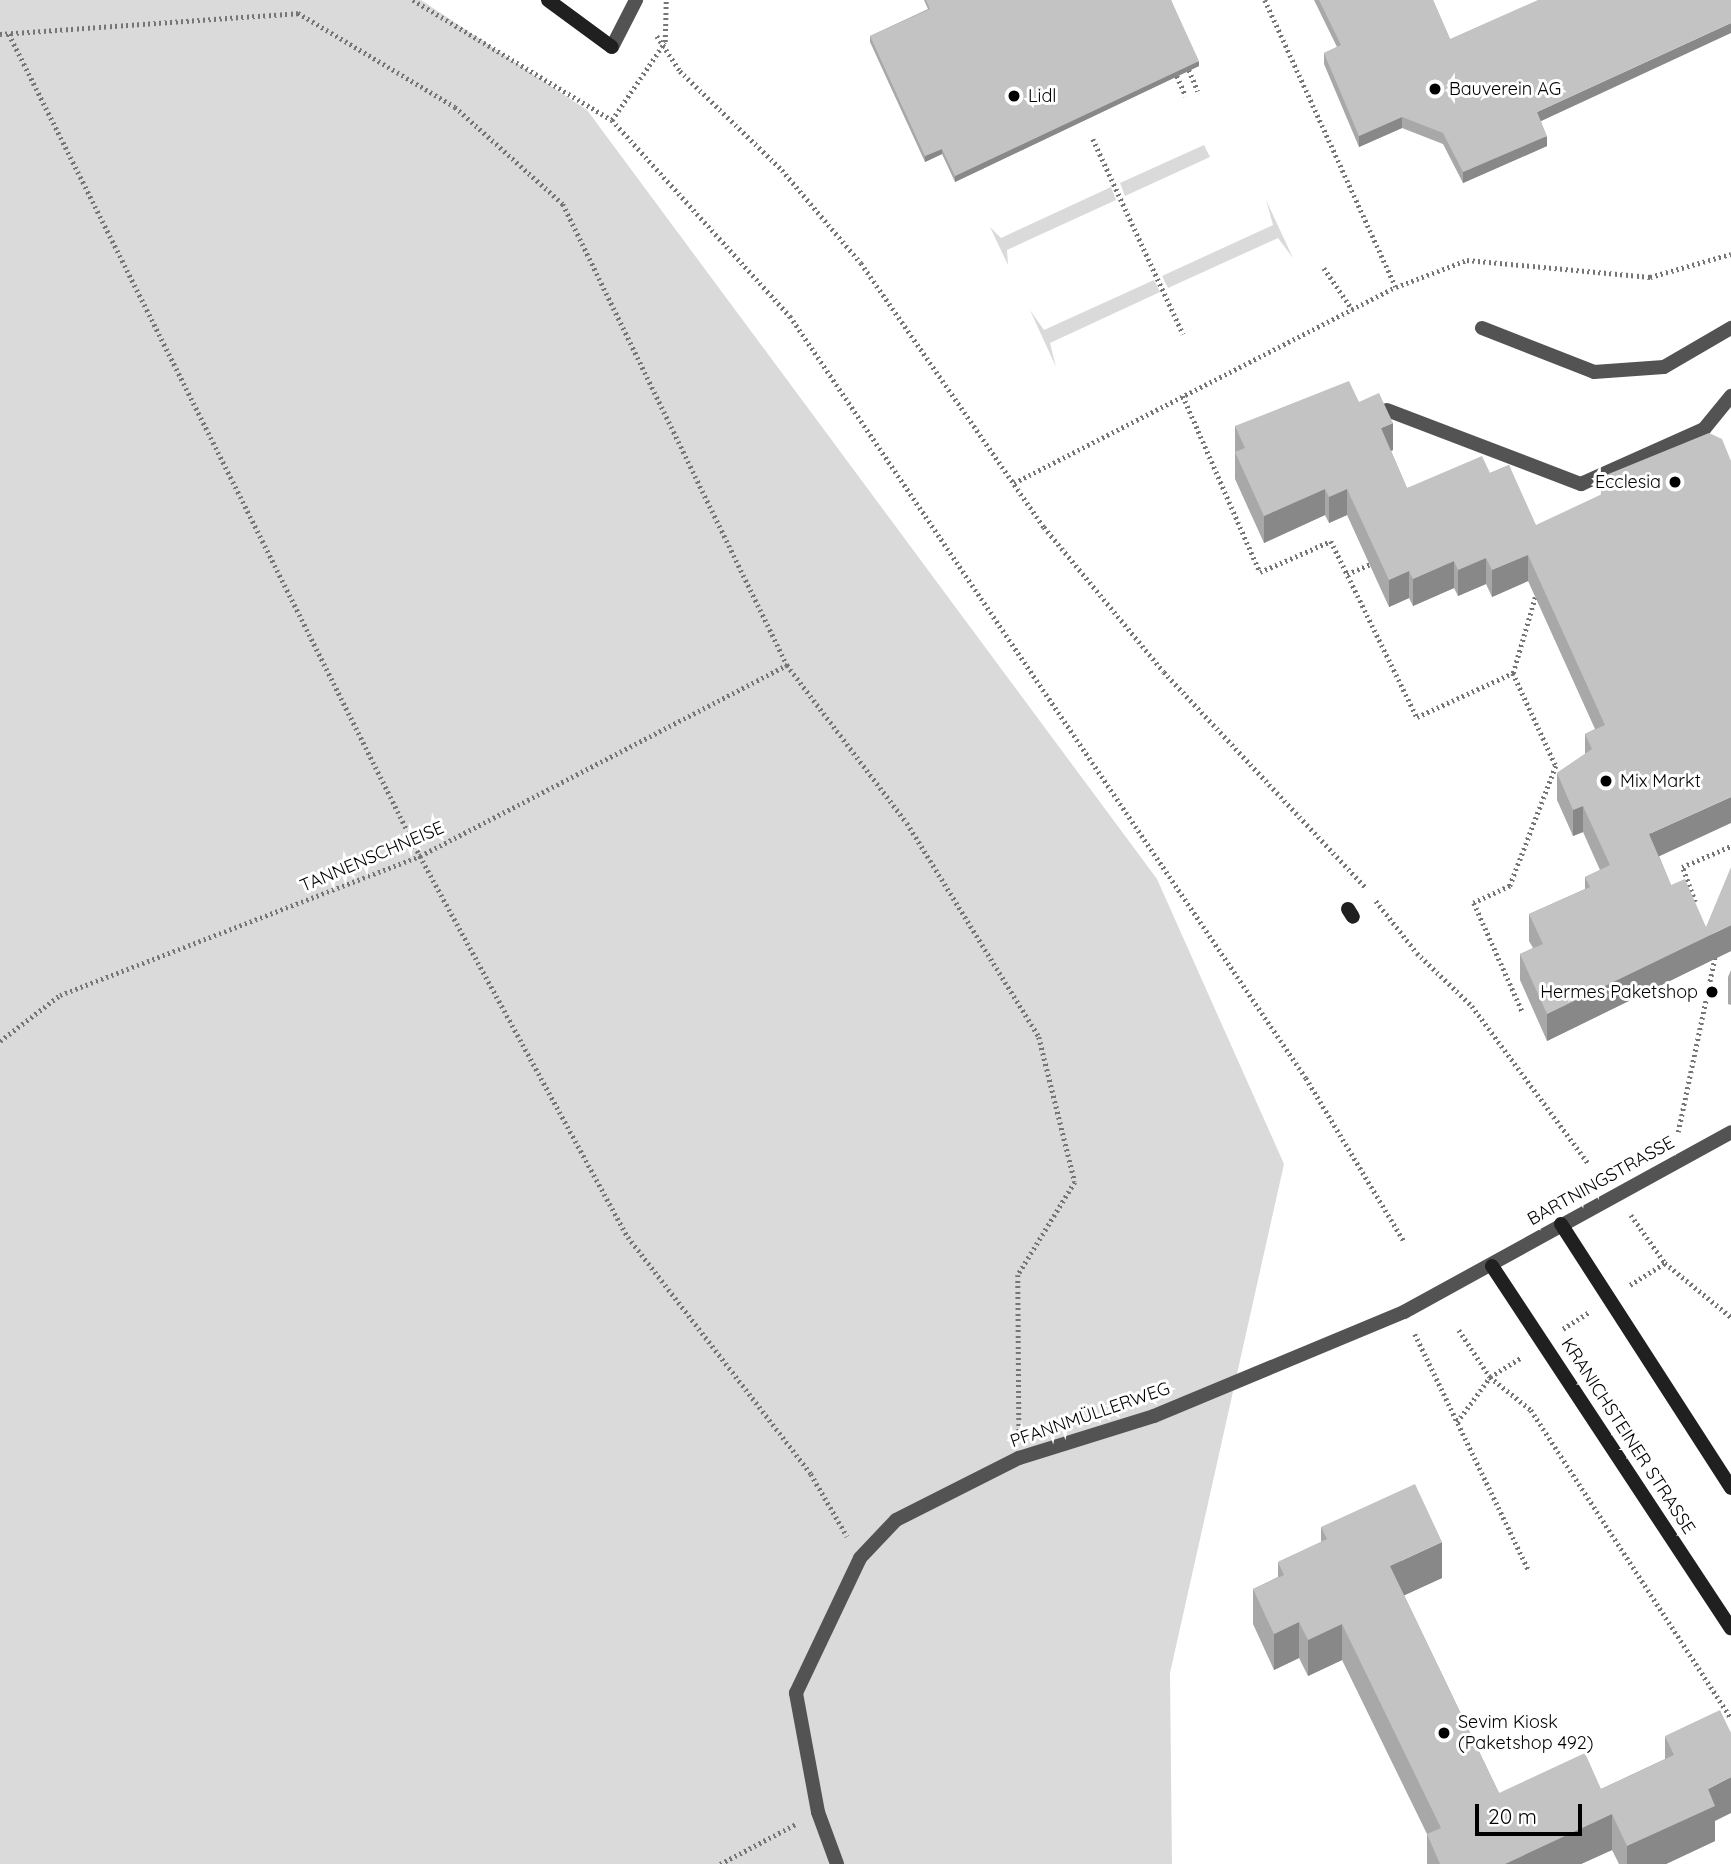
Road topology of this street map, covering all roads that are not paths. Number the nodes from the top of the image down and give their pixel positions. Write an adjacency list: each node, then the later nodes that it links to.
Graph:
1 (548, 0): 3 (main road)
2 (636, 0): 3 (street)
3 (611, 47)
4 (1482, 328): 5 (street)
5 (1731, 328)
6 (1731, 396): 7 (street)
7 (1387, 410)
8 (1731, 1132): 9 (street, BARTNINGSTRASSE)
9 (1562, 1224): 10 (street, BARTNINGSTRASSE); 11 (main road)
10 (1492, 1266): 12 (main road, KRANICHSTEINER STRASSE); 13 (street, PFANNMÜLLERWEG)
11 (1731, 1488)
12 (1731, 1628)
13 (837, 1864)

